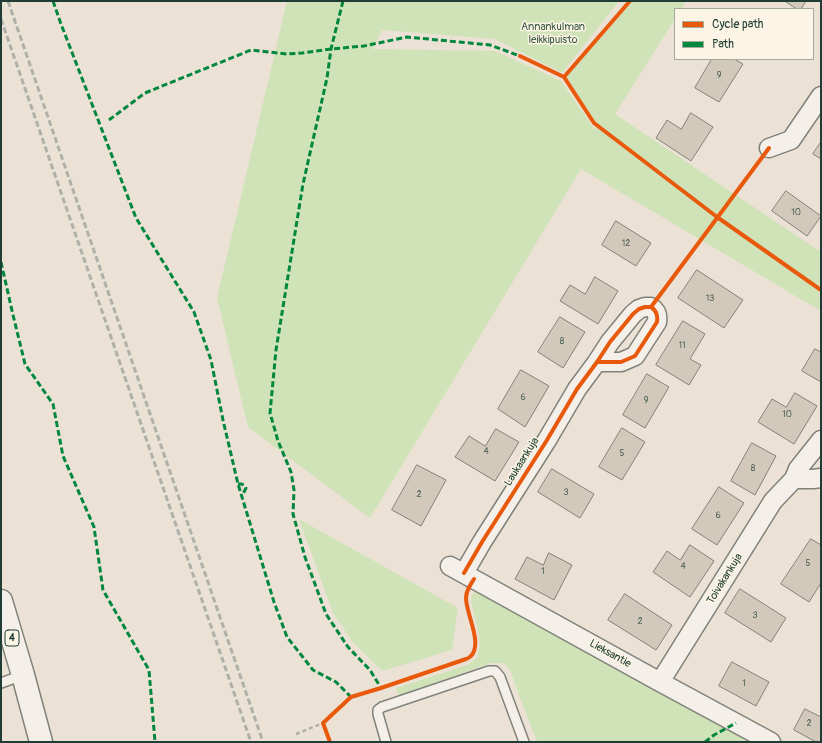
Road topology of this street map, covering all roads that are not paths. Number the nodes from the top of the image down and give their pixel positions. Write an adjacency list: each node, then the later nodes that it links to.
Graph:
1 (821, 96): 2 (street)
2 (769, 148)
3 (597, 362): 7 (street, Laukaankuja)
4 (821, 440): 5 (street, Toivakankuja)
5 (794, 478): 6 (street); 10 (street, Toivakankuja)
6 (821, 478)
7 (457, 569): 10 (street, Lieksantie)
8 (1, 601): 9 (highway, 4)
9 (23, 675): 11 (lane); 12 (highway, 4)
10 (660, 682): 15 (street, Lieksantie)
11 (1, 683)
12 (41, 742)
13 (386, 742): 14 (lane)
14 (524, 742)
15 (771, 742)

